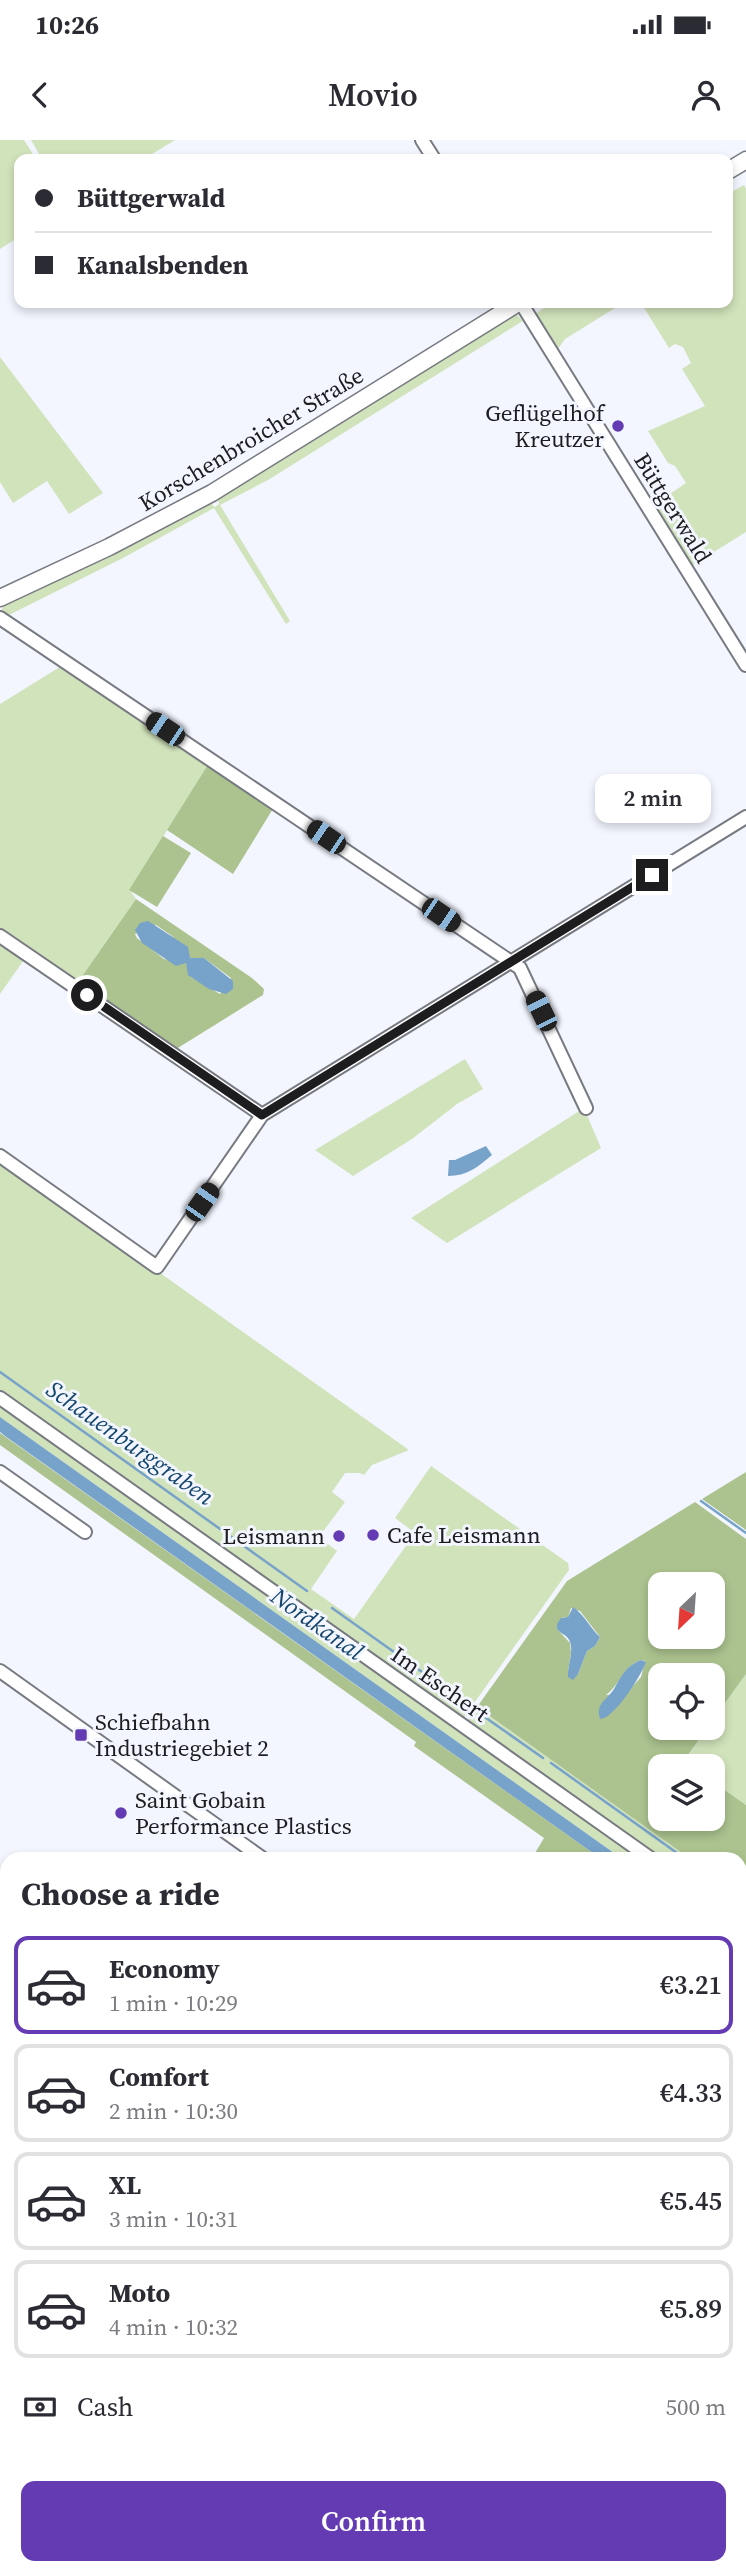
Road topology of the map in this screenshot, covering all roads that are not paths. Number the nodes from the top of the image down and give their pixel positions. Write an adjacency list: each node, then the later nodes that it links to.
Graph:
1 (510, 308): 3 (main road, Korschenbroicher Straße)
2 (521, 308): 5 (street, Büttgerwald)
3 (0, 598)
4 (0, 618): 8 (street)
5 (746, 665)
6 (746, 817): 8 (street)
7 (0, 936): 10 (street)
8 (510, 961): 9 (street); 10 (street)
9 (586, 1108)
10 (262, 1115): 11 (street)
11 (0, 1156)
12 (0, 1398): 17 (street, Im Eschert)
13 (0, 1472): 14 (street)
14 (85, 1532)
15 (0, 1671): 16 (street)
16 (254, 1852)
17 (642, 1852)

